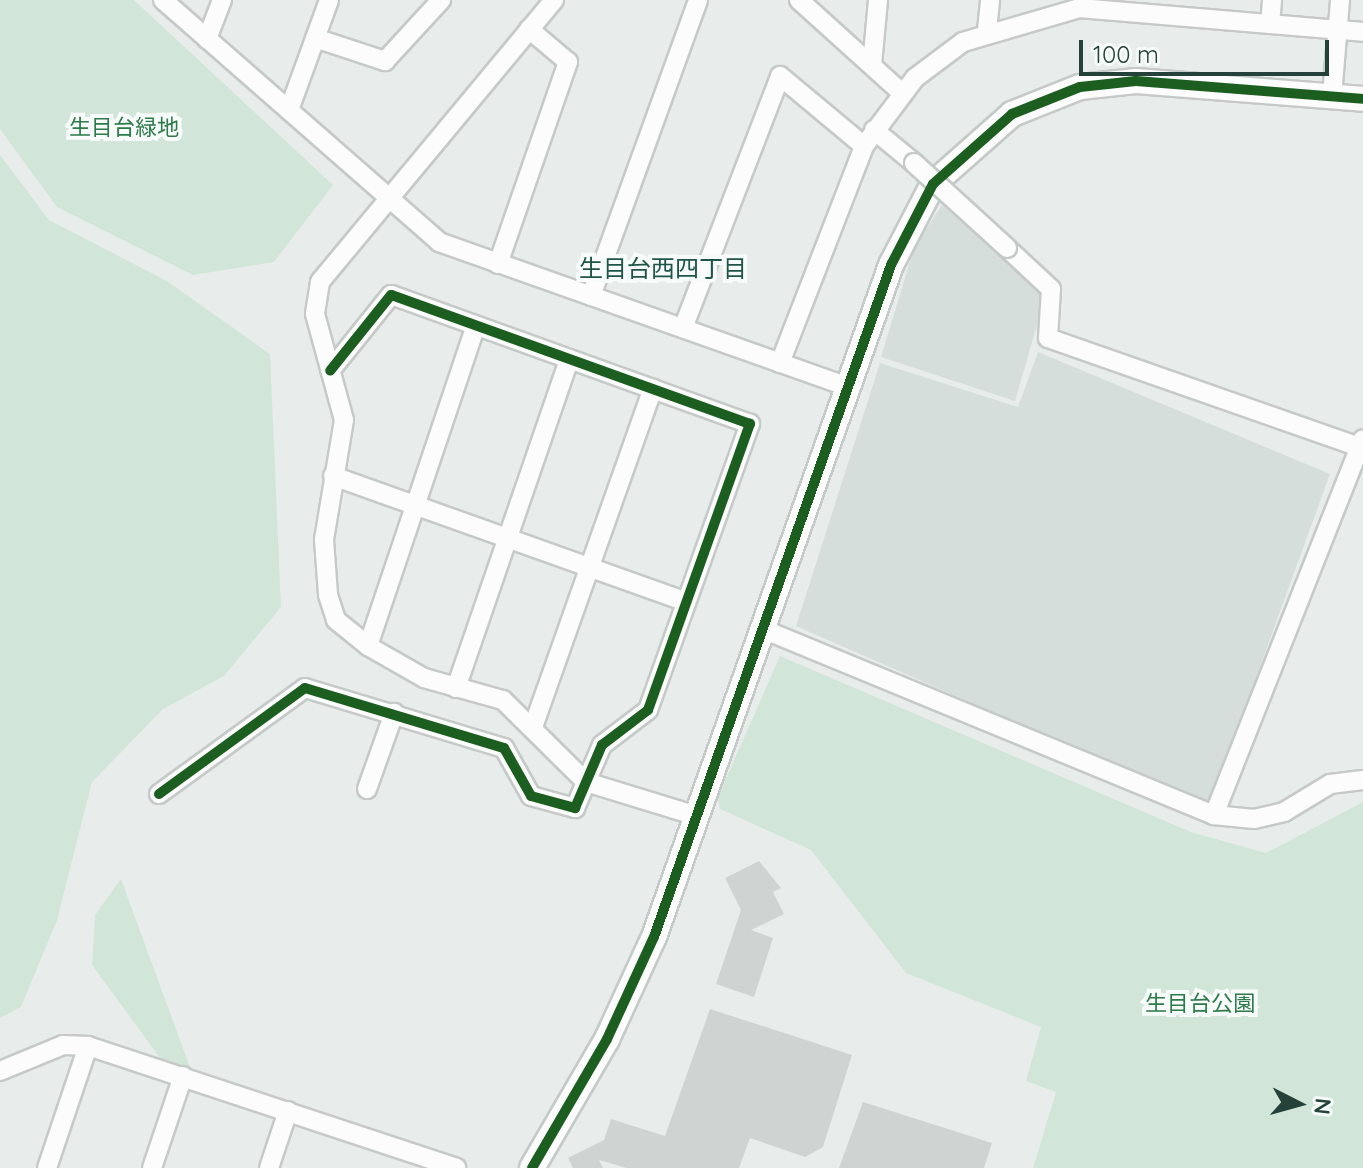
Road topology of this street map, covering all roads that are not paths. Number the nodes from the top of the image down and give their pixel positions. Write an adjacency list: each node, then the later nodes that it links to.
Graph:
1 (163, 0): 20 (street)
2 (222, 0): 20 (street)
3 (329, 0): 19 (street)
4 (441, 0): 19 (street)
5 (554, 0): 15 (street)
6 (698, 0): 29 (street)
7 (799, 0): 21 (street)
8 (878, 0): 21 (street)
9 (990, 0): 17 (street)
10 (1272, 0): 14 (street)
11 (1340, 0): 16 (street)
12 (1080, 4): 13 (street); 17 (street)
13 (1172, 8): 14 (street)
14 (1270, 24): 16 (street)
15 (529, 29): 27 (street); 28 (street)
16 (1337, 29): 18 (street); 23 (street)
17 (987, 30): 22 (street)
18 (1363, 32)
19 (315, 38): 25 (street)
20 (207, 39): 25 (street)
21 (872, 65): 22 (street)
22 (902, 93): 26 (street)
23 (1332, 96): 24 (street); 35 (street)
24 (1363, 99)
25 (289, 110): 27 (street)
26 (869, 138): 31 (street); 33 (street); 37 (street, bridge)
27 (386, 195): 28 (street); 34 (street)
28 (498, 264): 29 (street)
29 (591, 296): 31 (street)
30 (476, 326): 32 (street); 34 (street); 39 (street)
31 (683, 328): 33 (street)
32 (569, 359): 36 (street); 40 (street)
33 (780, 363): 35 (street)
34 (330, 371): 38 (street)
35 (848, 387): 43 (street)
36 (653, 389): 41 (street); 42 (street)
37 (1361, 443): 52 (street)
38 (333, 476): 39 (street); 44 (street)
39 (413, 504): 40 (street); 44 (street)
40 (508, 538): 41 (street); 45 (street)
41 (593, 568): 42 (street); 47 (street)
42 (685, 601): 49 (street)
43 (765, 630): 52 (street); 53 (street)
44 (368, 646): 45 (street)
45 (456, 688): 47 (street)
46 (394, 713): 49 (street); 50 (street); 51 (street)
47 (533, 727): 49 (street)
48 (1363, 780): 52 (street)
49 (586, 782): 53 (street)
50 (367, 789)
51 (159, 794)
52 (1214, 815)
53 (697, 816): 62 (street)
54 (88, 1046): 55 (street); 56 (street); 58 (street)
55 (0, 1071)
56 (183, 1076): 57 (street); 59 (street)
57 (288, 1111): 60 (street); 61 (street)
58 (47, 1168)
59 (152, 1168)
60 (269, 1168)
61 (456, 1168)
62 (532, 1168)

